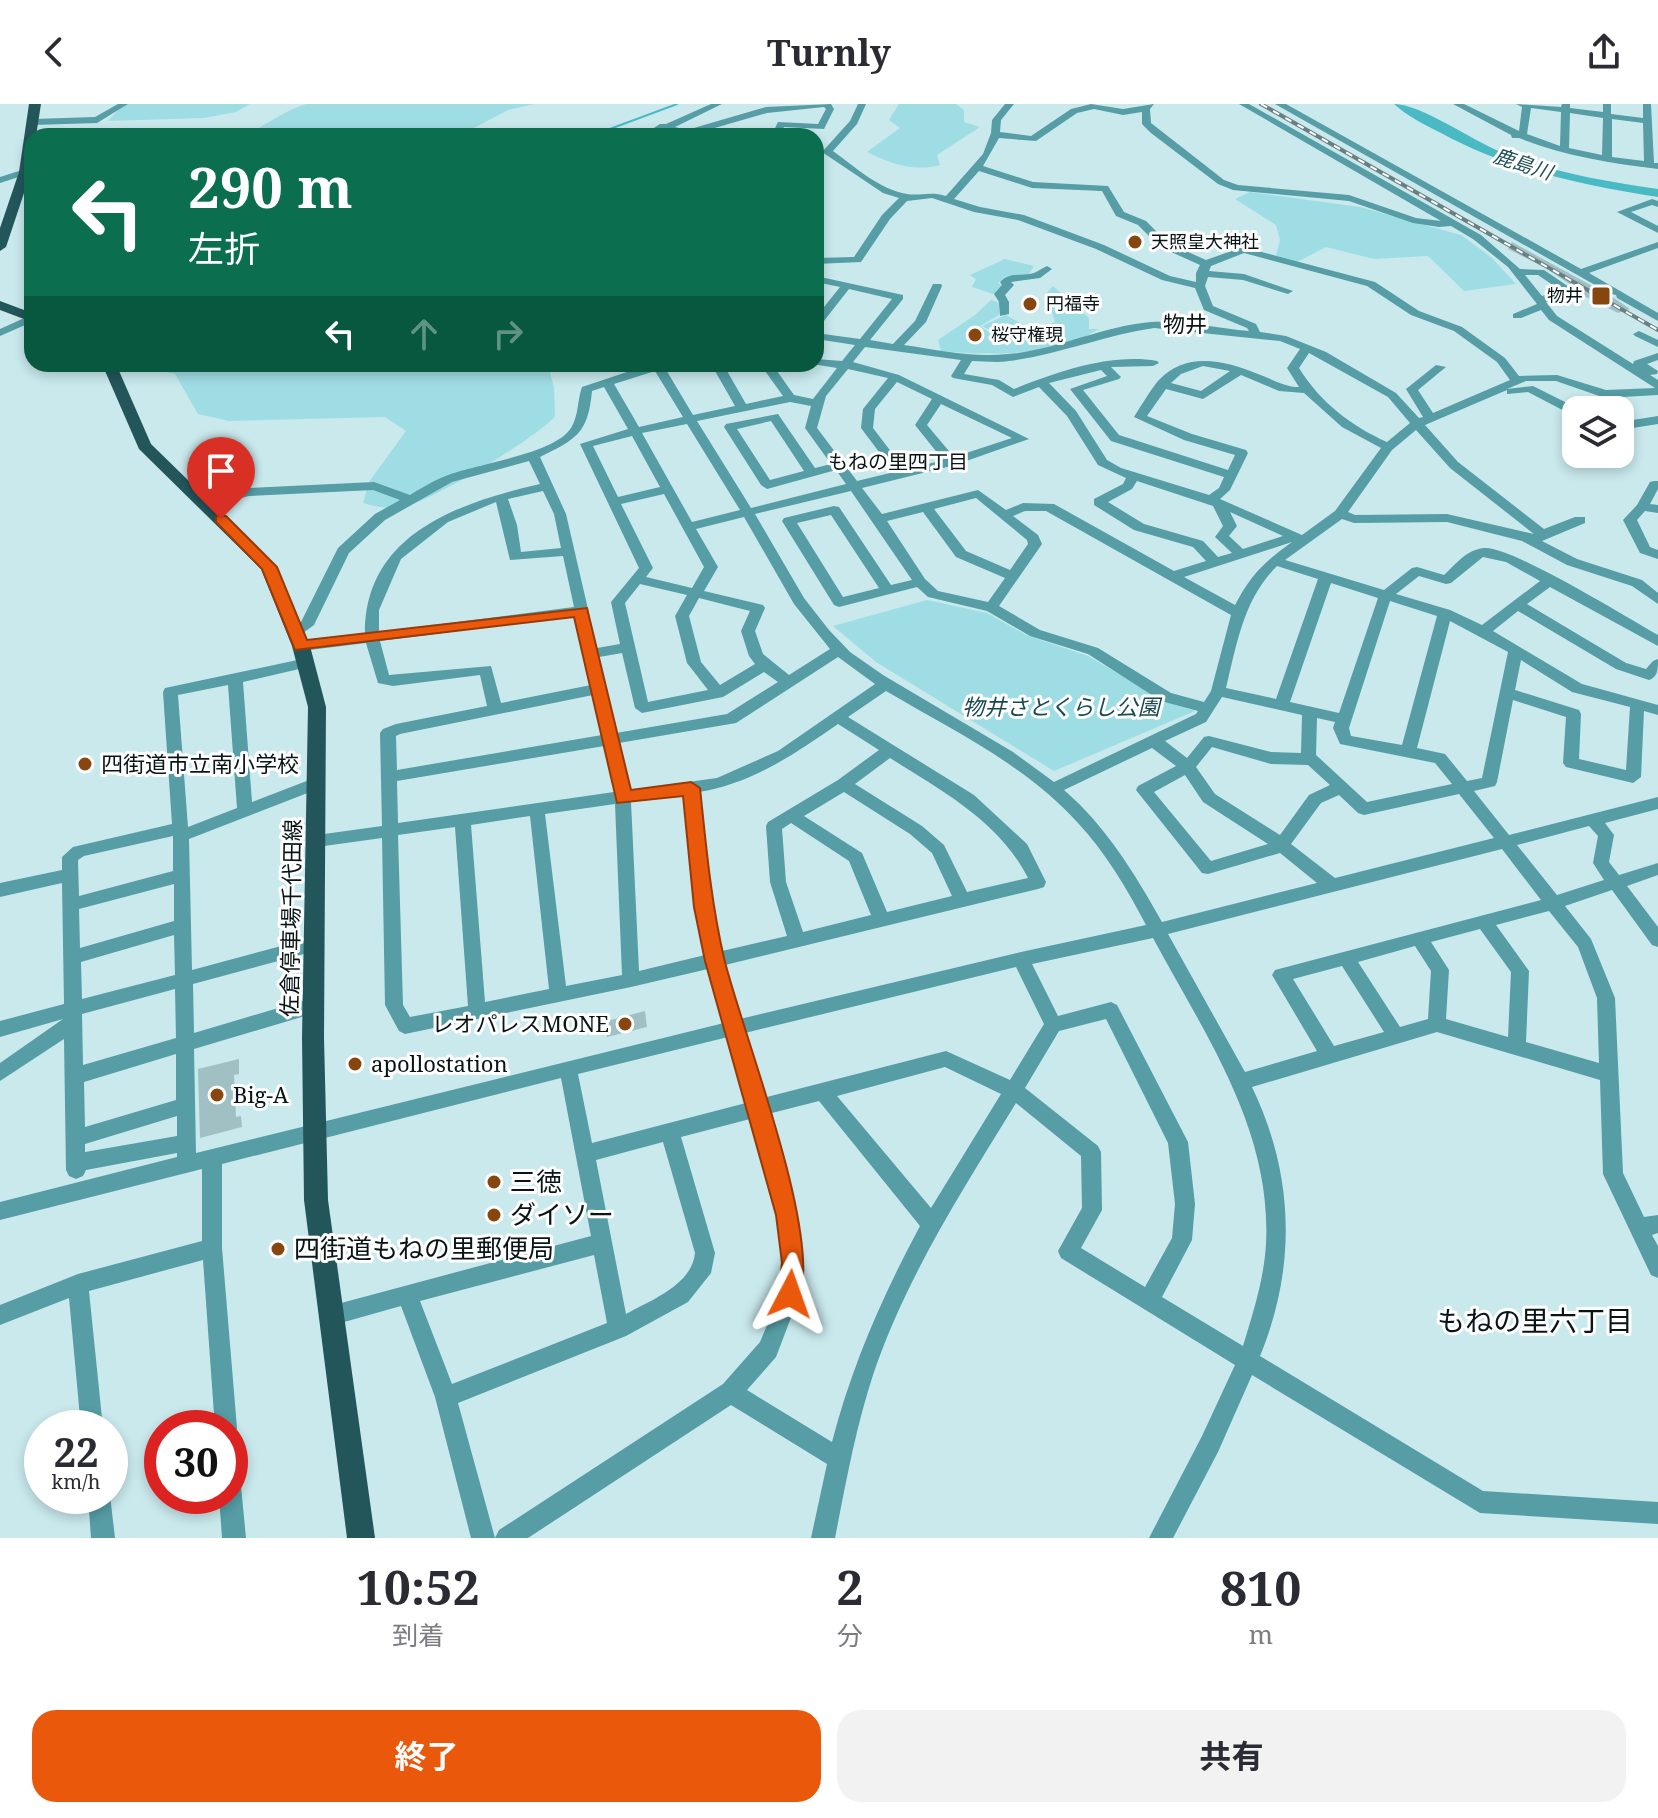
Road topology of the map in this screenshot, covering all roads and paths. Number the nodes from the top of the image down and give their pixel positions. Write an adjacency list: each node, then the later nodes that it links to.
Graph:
1 (35, 104): 20 (main road)
2 (124, 104): 20 (street)
3 (718, 104): 21 (street)
4 (826, 104): 25 (street); 26 (street)
5 (862, 104): 36 (street)
6 (1010, 104): 27 (street)
7 (1243, 104): 39 (street)
8 (1279, 104): 47 (street)
9 (1457, 104): 17 (street)
10 (1488, 104): 17 (street)
11 (1520, 104): 12 (street)
12 (1527, 104): 16 (street); 28 (street)
13 (1607, 104): 18 (street)
14 (1647, 104): 19 (street)
15 (1148, 106): 27 (street); 39 (street)
16 (1566, 107): 18 (street); 29 (street)
17 (1476, 114): 28 (street)
18 (1607, 116): 19 (street); 30 (street)
19 (1651, 119): 31 (street)
20 (33, 122): 22 (main road)
21 (663, 126): 23 (street); 24 (street)
22 (32, 128)
23 (660, 128)
24 (670, 128)
25 (704, 128)
26 (779, 128)
27 (999, 135): 32 (street)
28 (1515, 136): 29 (street)
29 (1564, 151): 30 (street)
30 (1607, 160): 31 (street)
31 (1654, 165)
32 (976, 167): 37 (street); 44 (street)
33 (24, 172): 35 (street)
34 (24, 175): 42 (main road)
35 (0, 180)
36 (906, 197): 37 (street); 43 (street)
37 (949, 198): 51 (street)
38 (1658, 204): 40 (street)
39 (1453, 223): 46 (street)
40 (1658, 230)
41 (1658, 245): 47 (street)
42 (0, 247)
43 (824, 262)
44 (1204, 268): 51 (street); 52 (street); 64 (street)
45 (1047, 269): 56 (street)
46 (1518, 272): 53 (street); 53 (street)
47 (1581, 272): 59 (street)
48 (824, 281): 49 (street)
49 (847, 285): 55 (street); 67 (street)
50 (937, 286): 70 (street)
51 (1200, 286): 62 (street)
52 (1288, 291)
53 (1539, 304): 58 (street); 90 (street)
54 (0, 305): 57 (main road)
55 (824, 314)
56 (1004, 314)
57 (24, 315)
58 (1517, 316)
59 (1658, 318)
60 (24, 322): 61 (street)
61 (0, 333)
62 (1256, 334): 69 (street); 72 (street)
63 (1639, 334): 68 (street)
64 (1468, 336): 66 (street); 86 (street)
65 (824, 337): 67 (street)
66 (1481, 339)
67 (864, 342): 70 (street); 75 (street)
68 (1658, 344)
69 (1307, 347): 91 (street); 99 (street)
70 (894, 349): 72 (street)
71 (1658, 356): 84 (street)
72 (968, 358): 88 (street)
73 (824, 363): 75 (street)
74 (1153, 363): 76 (street)
75 (846, 365): 85 (street); 95 (street)
76 (1104, 366): 88 (street); 109 (street)
77 (1440, 367): 99 (street)
78 (1240, 370): 89 (street); 89 (street); 91 (street)
79 (112, 372): 119 (main road, 佐倉停車場千代田線)
80 (639, 372): 87 (street)
81 (665, 372): 98 (street)
82 (722, 372): 97 (street)
83 (772, 372): 94 (street)
84 (1658, 374)
85 (895, 377): 93 (street); 108 (street)
86 (1516, 380): 92 (street); 99 (street)
87 (607, 382): 102 (street); 104 (street)
88 (1041, 382): 110 (street)
89 (1161, 384): 109 (street)
90 (1658, 385)
91 (1307, 389): 103 (street)
92 (1658, 391)
93 (939, 397): 105 (street); 105 (street)
94 (790, 398): 95 (street); 97 (street)
95 (816, 403): 106 (street)
96 (1562, 406): 99 (street)
97 (743, 409): 98 (street)
98 (691, 420): 102 (street); 123 (street)
99 (1425, 420): 103 (street); 129 (street)
100 (1658, 420): 101 (street)
101 (1634, 424)
102 (635, 431): 114 (street); 117 (street)
103 (1388, 447): 124 (street)
104 (533, 456): 112 (street); 116 (street)
105 (951, 462): 108 (street)
106 (838, 466): 107 (street); 113 (street)
107 (812, 473): 107 (street)
108 (902, 475): 113 (street)
109 (1231, 475): 118 (street)
110 (1133, 476): 118 (street); 135 (street)
111 (1658, 485): 121 (street)
112 (547, 486): 115 (street); 131 (street)
113 (854, 486): 123 (street); 126 (street)
114 (667, 489): 117 (street); 128 (street)
115 (501, 497): 131 (street); 152 (street)
116 (408, 499): 119 (street); 154 (street)
117 (614, 502): 139 (street)
118 (1215, 502): 130 (street); 132 (street)
119 (203, 503): 154 (main road, 佐倉停車場千代田線)
120 (926, 507): 125 (street); 126 (street); 136 (street)
121 (1642, 507): 122 (street); 133 (street)
122 (1658, 509)
123 (748, 512): 128 (street); 156 (street)
124 (1340, 514): 129 (street); 130 (street)
125 (1004, 515): 136 (street); 137 (street)
126 (879, 519): 141 (street)
127 (1580, 520): 129 (street)
128 (689, 527): 143 (street)
129 (1537, 537): 145 (street)
130 (1299, 539): 132 (street); 134 (street)
131 (568, 551): 148 (street)
132 (1241, 554): 135 (street)
133 (1658, 555)
134 (1274, 561): 138 (street); 149 (street)
135 (1215, 562): 137 (street)
136 (1013, 576): 147 (street)
137 (1174, 576): 149 (street)
138 (1326, 577): 144 (street); 168 (street)
139 (637, 579): 143 (street); 155 (street)
140 (1550, 580): 144 (street); 146 (street); 153 (street)
141 (920, 582): 142 (street); 147 (street)
142 (888, 590): 142 (street)
143 (695, 593): 160 (street); 166 (street)
144 (1385, 596): 150 (street); 175 (street)
145 (1658, 600)
146 (1518, 605): 151 (street); 159 (street)
147 (991, 607): 170 (street)
148 (581, 611): 152 (street); 158 (street)
149 (1238, 613): 165 (street)
150 (1445, 613): 151 (street); 179 (street)
151 (1483, 631): 157 (street)
152 (372, 637): 154 (street); 171 (street)
153 (1658, 641)
154 (301, 647): 161 (street); 183 (main road, 佐倉停車場千代田線)
155 (628, 647): 158 (street); 166 (street)
156 (838, 650): 162 (street); 163 (street)
157 (1515, 652): 167 (street); 169 (street)
158 (590, 654): 164 (street)
159 (1658, 664)
160 (764, 665): 162 (street); 166 (street)
161 (235, 679): 192 (street); 197 (street)
162 (789, 682): 176 (street)
163 (885, 684): 174 (street); 188 (street)
164 (598, 689): 171 (street); 176 (street)
165 (1218, 691): 168 (street); 170 (street)
166 (718, 693)
167 (1507, 693): 169 (street); 186 (street)
168 (1281, 707): 173 (street)
169 (1637, 707): 172 (street)
170 (1208, 708): 177 (street)
171 (495, 709): 182 (street)
172 (1658, 710)
173 (1310, 712): 175 (street); 180 (street)
174 (837, 717): 178 (street); 187 (street)
175 (1344, 719): 179 (street)
176 (609, 740): 182 (street); 189 (street)
177 (1154, 741): 181 (street); 188 (street)
178 (890, 750): 184 (street); 207 (street)
179 (1408, 752): 186 (street)
180 (1308, 759): 181 (street); 185 (street)
181 (1188, 767): 200 (street); 200 (street)
182 (388, 777): 196 (street)
183 (317, 783): 192 (street); 198 (main road, 佐倉停車場千代田線)
184 (844, 784): 193 (street); 207 (street)
185 (1341, 787): 186 (street); 200 (street)
186 (1465, 787): 199 (street)
187 (691, 788): 189 (street); 221 (street)
188 (1052, 789): 213 (street)
189 (623, 798): 191 (street); 223 (street)
190 (1658, 803): 194 (street)
191 (537, 810): 195 (street); 224 (street)
192 (245, 811): 197 (street)
193 (791, 815): 210 (street); 216 (street)
194 (1592, 819): 199 (street); 204 (street)
195 (463, 821): 196 (street); 226 (street)
196 (390, 831): 198 (street); 226 (street)
197 (181, 832): 202 (street); 203 (street)
198 (317, 841): 217 (main road, 佐倉停車場千代田線)
199 (1507, 842): 205 (street); 208 (street)
200 (1280, 847): 205 (street)
201 (1658, 869): 204 (street)
202 (70, 875): 206 (street); 209 (street)
203 (183, 875): 209 (street); 212 (street)
204 (1613, 883): 208 (street); 215 (street)
205 (1332, 885): 213 (street)
206 (0, 890)
207 (963, 901): 210 (street)
208 (1553, 903): 211 (street); 238 (street)
209 (71, 905): 218 (street)
210 (882, 921): 216 (street)
211 (1484, 921): 214 (street); 234 (street)
212 (184, 925): 218 (street); 222 (street)
213 (1157, 930): 220 (street); 240 (street)
214 (1419, 938): 219 (street); 228 (street)
215 (1658, 940)
216 (797, 941): 221 (street)
217 (315, 944): 222 (street); 225 (main road, 佐倉停車場千代田線)
218 (72, 957): 227 (street)
219 (1346, 958): 232 (street); 235 (street)
220 (1021, 959): 229 (street); 231 (street)
221 (715, 961): 223 (street); 231 (street)
222 (186, 979): 227 (street); 233 (street)
223 (631, 980): 224 (street)
224 (558, 995): 226 (street)
225 (315, 1005): 233 (street); 246 (main road, 佐倉停車場千代田線)
226 (477, 1012)
227 (74, 1016): 230 (street); 237 (street); 239 (street)
228 (1437, 1024): 232 (street); 234 (street)
229 (1053, 1025): 241 (street); 260 (street)
230 (0, 1029)
231 (734, 1029): 236 (street); 244 (street)
232 (1396, 1036): 235 (street)
233 (186, 1043): 239 (street); 243 (street)
234 (1517, 1047): 238 (street)
235 (1330, 1056): 240 (street)
236 (568, 1068): 246 (street); 249 (street)
237 (0, 1073)
238 (1608, 1074): 254 (street)
239 (75, 1076): 247 (street)
240 (1240, 1082): 264 (street)
241 (1014, 1091): 242 (street); 253 (street); 260 (street)
242 (823, 1092): 244 (street); 253 (street)
243 (187, 1105): 247 (street); 248 (street)
244 (760, 1109): 245 (street); 265 (street)
245 (670, 1131): 249 (street); 263 (street)
246 (315, 1134): 250 (street); 262 (main road, 佐倉停車場千代田線)
247 (75, 1138): 248 (street)
248 (187, 1143): 251 (street)
249 (587, 1153): 255 (street)
250 (212, 1158): 251 (street); 256 (street)
251 (187, 1164): 252 (street)
252 (0, 1211)
253 (931, 1224): 269 (street)
254 (1648, 1226): 257 (street)
255 (602, 1243): 259 (street); 263 (street)
256 (212, 1248): 258 (street); 268 (street)
257 (1658, 1268)
258 (78, 1284): 261 (street); 267 (street)
259 (407, 1294): 262 (street); 266 (street)
260 (1150, 1299): 264 (street)
261 (0, 1315)
262 (330, 1316): 275 (main road, 佐倉停車場千代田線)
263 (619, 1329): 266 (street)
264 (1251, 1360): 270 (street); 279 (street)
265 (731, 1392): 269 (street); 277 (street)
266 (446, 1397): 276 (street)
267 (90, 1410)
268 (225, 1410)
269 (840, 1459): 278 (street)
270 (1658, 1513)
271 (101, 1514): 273 (street)
272 (232, 1514): 274 (street)
273 (103, 1538)
274 (234, 1538)
275 (361, 1538)
276 (483, 1538)
277 (507, 1538)
278 (823, 1538)
279 (1161, 1538)

